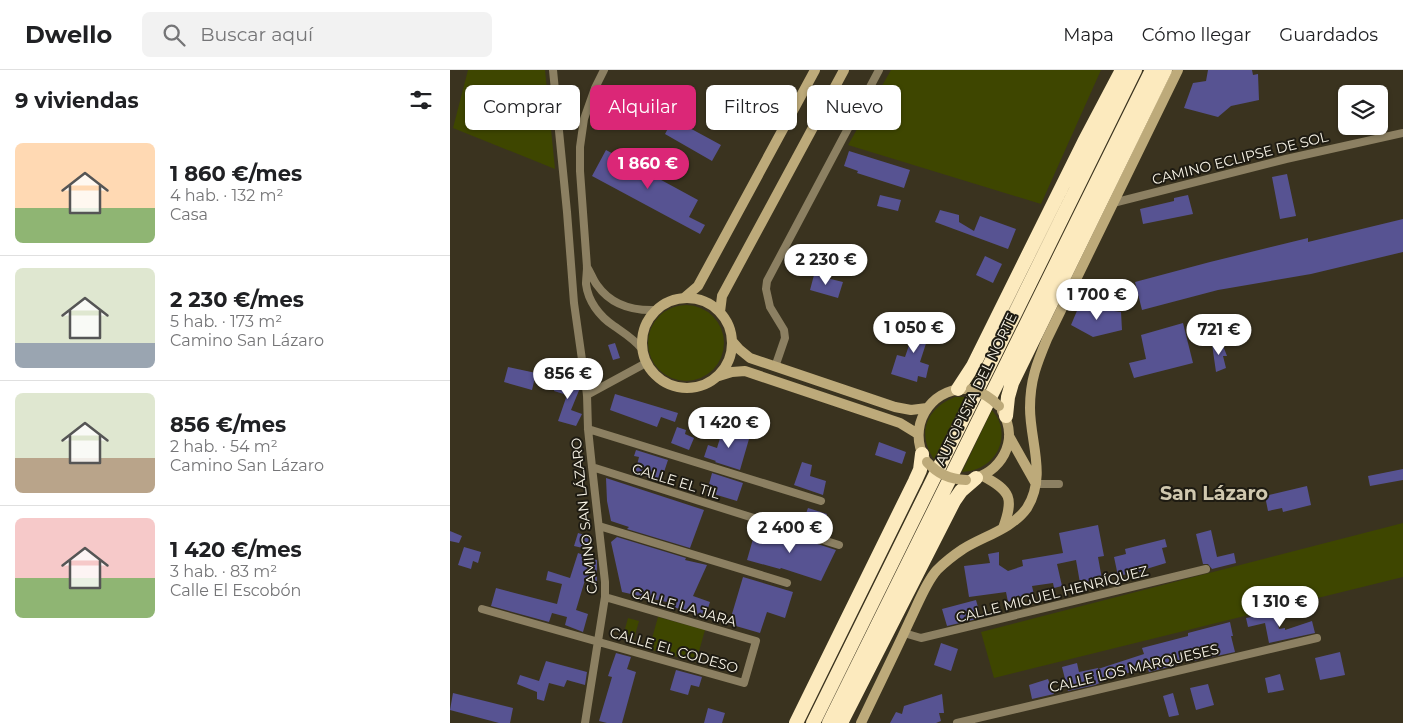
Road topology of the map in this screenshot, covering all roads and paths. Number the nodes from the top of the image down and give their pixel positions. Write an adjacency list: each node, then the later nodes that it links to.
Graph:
1 (553, 70): 23 (street, CAMINO SAN LÁZARO)
2 (604, 70): 13 (street)
3 (815, 70): 14 (main road)
4 (844, 70): 16 (main road)
5 (879, 70): 20 (street)
6 (1122, 70): 22 (highway)
7 (1135, 70): 48 (highway, AUTOPISTA DEL NORTE)
8 (1152, 70): 49 (highway, AUTOPISTA DEL NORTE)
9 (1165, 70): 25 (highway)
10 (1178, 70): 12 (main road)
11 (1403, 133): 12 (street, CAMINO ECLIPSE DE SOL)
12 (1113, 203): 32 (main road)
13 (588, 268): 15 (street); 18 (street)
14 (684, 298): 15 (main road); 16 (main road)
15 (656, 310): 18 (main road)
16 (720, 312): 17 (main road)
17 (732, 341): 20 (main road); 21 (main road)
18 (642, 349): 19 (main road)
19 (646, 363): 21 (main road); 23 (street)
20 (775, 367): 24 (main road)
21 (718, 376): 27 (main road)
22 (964, 389): 24 (main road); 25 (main road, bridge)
23 (587, 394): 26 (street, CAMINO SAN LÁZARO)
24 (926, 408): 27 (main road)
25 (1002, 411): 28 (main road)
26 (588, 428): 30 (street, CAMINO SAN LÁZARO); 34 (street)
27 (918, 434): 29 (main road)
28 (1009, 436): 31 (main road); 32 (main road)
29 (925, 458): 31 (main road, bridge); 47 (highway)
30 (592, 467): 35 (street, CAMINO SAN LÁZARO); 37 (street, CALLE EL TIL)
31 (975, 478): 36 (main road); 50 (highway)
32 (1036, 484): 33 (street); 36 (main road)
33 (1059, 484)
34 (821, 501)
35 (599, 526): 39 (street); 40 (street, CAMINO SAN LÁZARO)
36 (1003, 528): 42 (main road)
37 (839, 545)
38 (1206, 569): 42 (street, CALLE MIGUEL HENRÍQUEZ)
39 (787, 583)
40 (605, 597): 44 (street, CAMINO SAN LÁZARO); 45 (street, CALLE LA JARA)
41 (482, 609): 44 (street, CALLE EL CODESO)
42 (904, 633): 51 (main road)
43 (1317, 638): 52 (street, CALLE LOS MARQUESES)
44 (598, 641): 45 (street, CALLE EL CODESO); 46 (street, CAMINO SAN LÁZARO)
45 (744, 683)
46 (585, 723)
47 (796, 723)
48 (813, 723)
49 (829, 723)
50 (842, 723)
51 (861, 723)
52 (957, 723)

